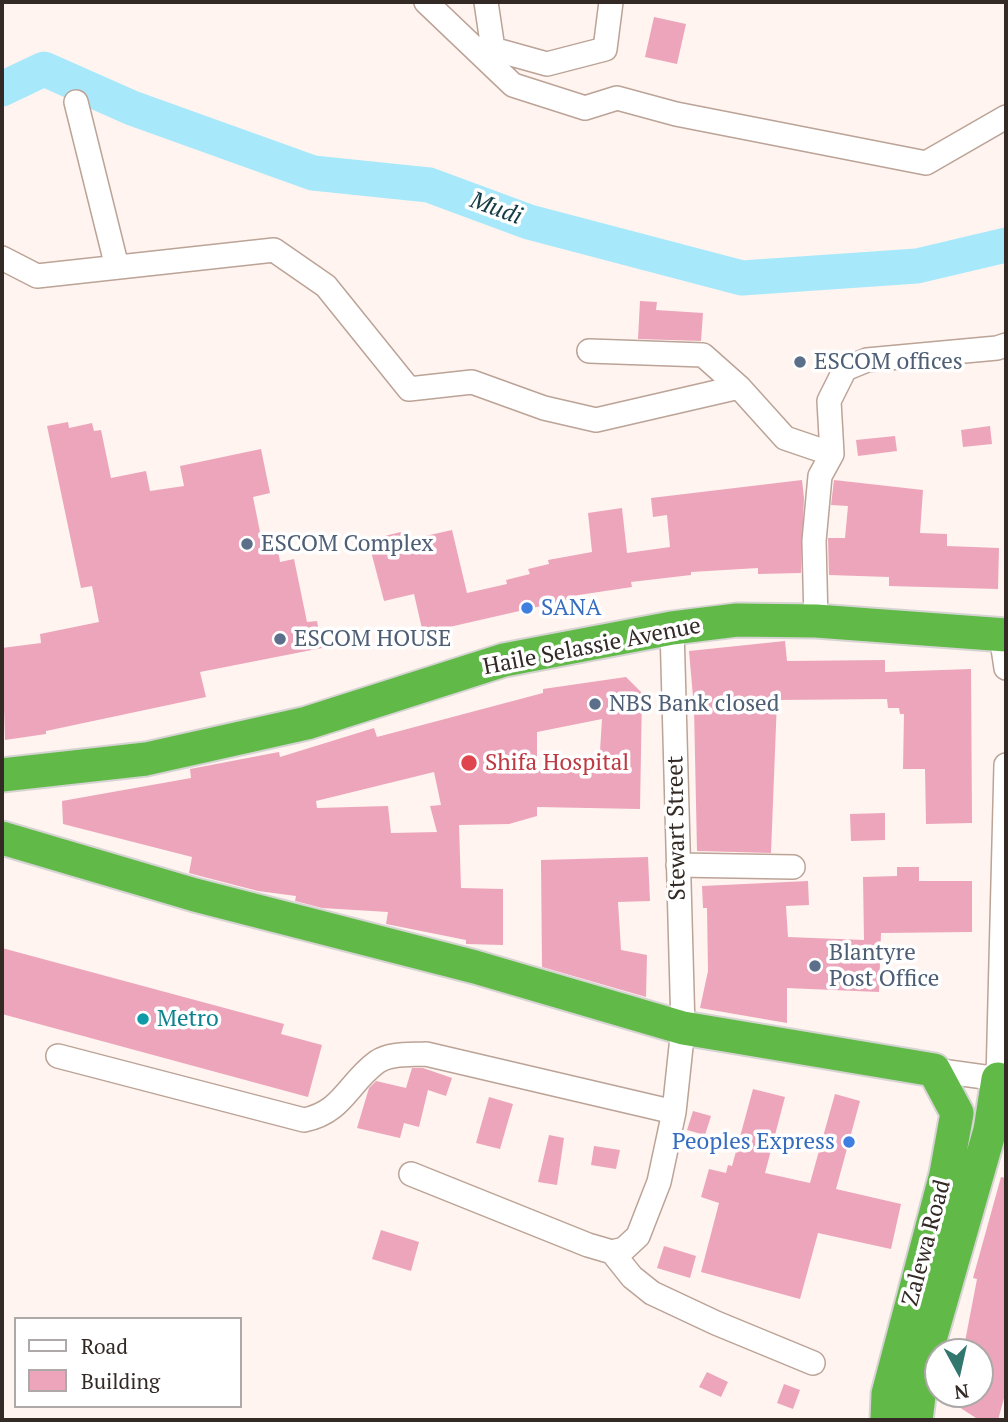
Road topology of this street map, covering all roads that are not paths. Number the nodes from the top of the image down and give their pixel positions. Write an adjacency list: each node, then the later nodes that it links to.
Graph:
1 (426, 2): 5 (street)
2 (486, 2): 3 (street)
3 (611, 2)
4 (76, 102): 7 (street)
5 (1006, 117)
6 (2, 258): 7 (street)
7 (117, 267): 10 (street)
8 (1006, 345): 11 (street)
9 (589, 351): 10 (street)
10 (739, 387): 11 (street)
11 (832, 454): 12 (street)
12 (816, 621): 13 (highway, Haile Selassie Avenue); 14 (highway, Haile Selassie Avenue)
13 (672, 628): 17 (highway, Haile Selassie Avenue); 19 (street, Stewart Street)
14 (1004, 635): 15 (street)
15 (1006, 668)
16 (1006, 765): 21 (street)
17 (2, 775)
18 (2, 838): 22 (highway)
19 (678, 865): 20 (street); 22 (street, Stewart Street)
20 (793, 867)
21 (1004, 923): 25 (street)
22 (683, 1028): 24 (highway); 26 (street, Stewart Street)
23 (58, 1056): 26 (street)
24 (934, 1070): 25 (street); 30 (highway, Zalewa Road)
25 (1002, 1079): 31 (highway, Zalewa Road)
26 (674, 1112): 28 (street, Stewart Street)
27 (411, 1174): 28 (street)
28 (612, 1252): 29 (street)
29 (813, 1363)
30 (887, 1420)
31 (916, 1420)

